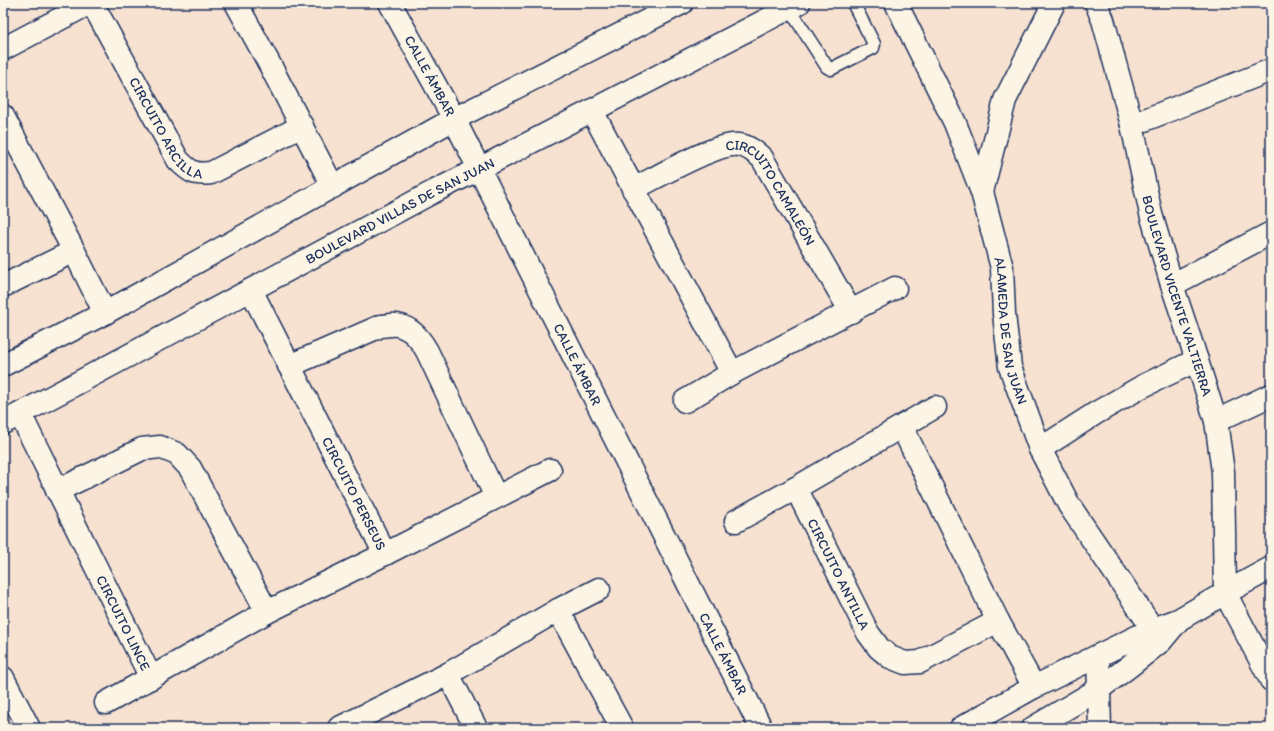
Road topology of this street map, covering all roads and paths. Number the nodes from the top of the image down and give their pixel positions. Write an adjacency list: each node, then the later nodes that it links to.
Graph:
1 (91, 3): 10 (street); 16 (street, CIRCUITO ARCILLA)
2 (236, 3): 16 (street)
3 (390, 3): 14 (street, CALLE ÁMBAR)
4 (853, 3): 9 (lane)
5 (896, 3): 20 (street, ALAMEDA DE SAN JUAN)
6 (1054, 3): 20 (street)
7 (1096, 3): 15 (street, BOULEVARD VICENTE VALTIERRA)
8 (678, 4): 14 (street)
9 (794, 6): 12 (street, BOULEVARD VILLAS DE SAN JUAN)
10 (3, 49)
11 (1271, 70): 15 (street)
12 (592, 111): 17 (street, BOULEVARD VILLAS DE SAN JUAN); 19 (street)
13 (3, 116): 22 (street)
14 (454, 119): 17 (street, CALLE ÁMBAR); 18 (street)
15 (1132, 125): 23 (street, BOULEVARD VICENTE VALTIERRA)
16 (302, 126): 18 (street)
17 (479, 169): 26 (street, BOULEVARD VILLAS DE SAN JUAN); 65 (street, CALLE ÁMBAR)
18 (333, 187): 28 (street)
19 (633, 189): 27 (street, CIRCUITO CAMALEÓN); 32 (street)
20 (982, 192): 39 (street, ALAMEDA DE SAN JUAN)
21 (1271, 233): 23 (street)
22 (74, 251): 24 (street); 28 (street)
23 (1172, 285): 29 (street, BOULEVARD VICENTE VALTIERRA)
24 (3, 286)
25 (895, 288): 27 (street)
26 (251, 290): 31 (street, CIRCUITO PERSEUS); 36 (street, BOULEVARD VILLAS DE SAN JUAN)
27 (851, 312): 32 (street)
28 (105, 313): 30 (street)
29 (1197, 360): 37 (street, BOULEVARD VICENTE VALTIERRA); 39 (street)
30 (3, 365)
31 (289, 366): 43 (street); 45 (street, CIRCUITO PERSEUS)
32 (732, 373): 34 (street)
33 (1271, 395): 37 (street)
34 (685, 401)
35 (936, 407): 38 (street)
36 (11, 419): 42 (street, CIRCUITO LINCE)
37 (1216, 421): 48 (street, BOULEVARD VICENTE VALTIERRA)
38 (902, 427): 41 (street); 51 (street)
39 (1040, 449): 52 (street, ALAMEDA DE SAN JUAN)
40 (550, 470): 43 (street, CIRCUITO PERSEUS)
41 (796, 488): 44 (street); 51 (street, CIRCUITO ANTILLA)
42 (57, 491): 50 (street); 56 (street, CIRCUITO LINCE)
43 (496, 497): 45 (street, CIRCUITO PERSEUS)
44 (736, 521)
45 (386, 554): 50 (street, CIRCUITO LINCE)
46 (1271, 568): 48 (street)
47 (598, 589): 49 (street)
48 (1225, 593): 52 (street); 57 (street)
49 (558, 610): 54 (street); 64 (street)
50 (267, 612): 56 (street, CIRCUITO LINCE)
51 (998, 621): 58 (street)
52 (1157, 635): 53 (street); 59 (street)
53 (1098, 656): 58 (street); 59 (street)
54 (448, 674): 62 (street); 63 (street)
55 (3, 678): 61 (street)
56 (151, 678): 60 (street)
57 (1271, 680)
58 (1034, 687): 66 (street)
59 (1099, 689): 67 (street); 68 (street)
60 (106, 703)
61 (29, 728)
62 (339, 728)
63 (476, 728)
64 (622, 728)
65 (760, 728)
66 (961, 728)
67 (1033, 728)
68 (1100, 728)

